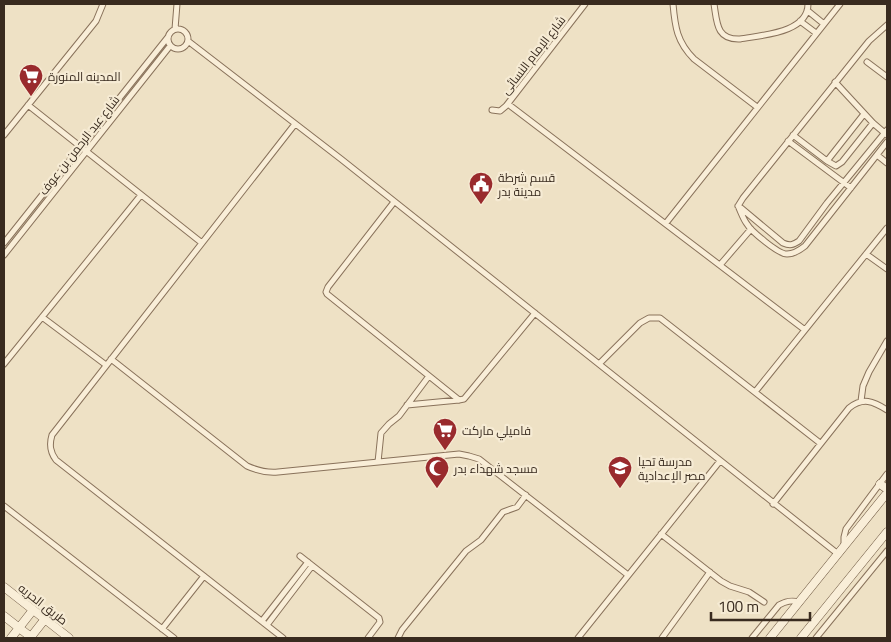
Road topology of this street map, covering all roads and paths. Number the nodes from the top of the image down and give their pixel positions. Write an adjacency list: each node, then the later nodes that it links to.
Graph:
1 (103, 4): 21 (street)
2 (177, 4): 12 (street)
3 (585, 4): 20 (street, شارع الإمام النسائى)
4 (673, 4): 22 (street)
5 (714, 4): 9 (street)
6 (808, 4): 8 (street)
7 (840, 4): 10 (street)
8 (808, 11): 9 (street); 10 (street)
9 (800, 21): 13 (street)
10 (824, 24): 13 (street)
11 (887, 26): 19 (street)
12 (175, 29): 14 (street); 15 (street)
13 (816, 34): 22 (street)
14 (168, 37): 16 (street); 32 (street, شارع عبد الرحمن بن عوف)
15 (188, 41): 16 (street); 26 (street)
16 (170, 46): 33 (street, شارع عبد الرحمن بن عوف)
17 (867, 62): 18 (street)
18 (887, 77)
19 (835, 82): 24 (street); 29 (street)
20 (508, 104): 23 (street, شارع الإمام النسائى); 42 (street)
21 (28, 105): 28 (street); 32 (street)
22 (757, 107): 42 (street)
23 (492, 110)
24 (864, 114): 25 (street); 35 (street)
25 (872, 123): 27 (street); 35 (street)
26 (295, 124): 40 (street); 48 (street)
27 (886, 133): 37 (street)
28 (4, 135)
29 (793, 135): 30 (street); 35 (street)
30 (788, 141): 37 (street); 41 (street)
31 (887, 142): 34 (street)
32 (80, 146): 33 (street); 45 (street, شارع عبد الرحمن بن عوف)
33 (86, 151): 39 (street); 53 (street, شارع عبد الرحمن بن عوف)
34 (877, 155): 36 (street); 38 (street)
35 (827, 161)
36 (887, 163)
37 (843, 183): 38 (street); 46 (street)
38 (851, 188): 50 (street)
39 (141, 194): 48 (street); 57 (street)
40 (394, 202): 56 (street); 64 (street)
41 (738, 206): 44 (street); 49 (street)
42 (666, 223): 54 (street)
43 (887, 228): 52 (street)
44 (751, 229): 51 (street); 54 (street)
45 (6, 235): 47 (street, شارع عبد الرحمن بن عوف)
46 (799, 241): 49 (street); 50 (street)
47 (4, 243)
48 (202, 243): 60 (street)
49 (783, 243): 51 (street)
50 (805, 246): 51 (street)
51 (778, 250)
52 (866, 254): 55 (street); 58 (street)
53 (4, 255)
54 (720, 265): 58 (street)
55 (887, 269)
56 (535, 313): 62 (street); 66 (street)
57 (42, 317): 61 (street); 63 (street)
58 (805, 330): 65 (street)
59 (887, 341): 67 (street)
60 (111, 359): 63 (street); 72 (street)
61 (4, 364)
62 (599, 364): 65 (street); 71 (street)
63 (106, 365): 88 (street)
64 (429, 376): 66 (street); 68 (street)
65 (755, 392): 70 (street)
66 (459, 400): 68 (street)
67 (860, 402): 69 (street); 70 (street)
68 (407, 405): 72 (street)
69 (887, 410)
70 (820, 444): 77 (street)
71 (720, 461): 77 (street); 80 (street)
72 (378, 462): 76 (street)
73 (887, 474): 74 (street)
74 (880, 484): 75 (street); 81 (street)
75 (887, 491): 81 (street)
76 (526, 495): 87 (street); 104 (street)
77 (773, 504): 83 (street)
78 (4, 506): 97 (street)
79 (887, 532): 109 (street)
80 (661, 534): 86 (street); 87 (street)
81 (844, 547): 83 (street)
82 (887, 551): 110 (street)
83 (838, 554): 91 (street)
84 (300, 556): 85 (street)
85 (310, 564): 95 (street); 103 (street)
86 (710, 572): 90 (street); 106 (street)
87 (628, 575): 105 (street)
88 (204, 576): 95 (street); 97 (street)
89 (4, 587): 92 (street, طريق الحريه)
90 (764, 602)
91 (799, 602): 107 (street); 108 (street)
92 (33, 610): 94 (street, طريق الحريه); 96 (street)
93 (4, 616): 96 (street)
94 (45, 620): 99 (street); 100 (street, طريق الحريه)
95 (264, 623): 102 (street)
96 (19, 628): 98 (street); 99 (street)
97 (162, 630): 101 (street)
98 (11, 638)
99 (31, 638)
100 (69, 638)
101 (174, 638)
102 (283, 638)
103 (368, 638)
104 (398, 638)
105 (578, 638)
106 (662, 638)
107 (752, 638)
108 (770, 638)
109 (801, 638)
110 (816, 638)

